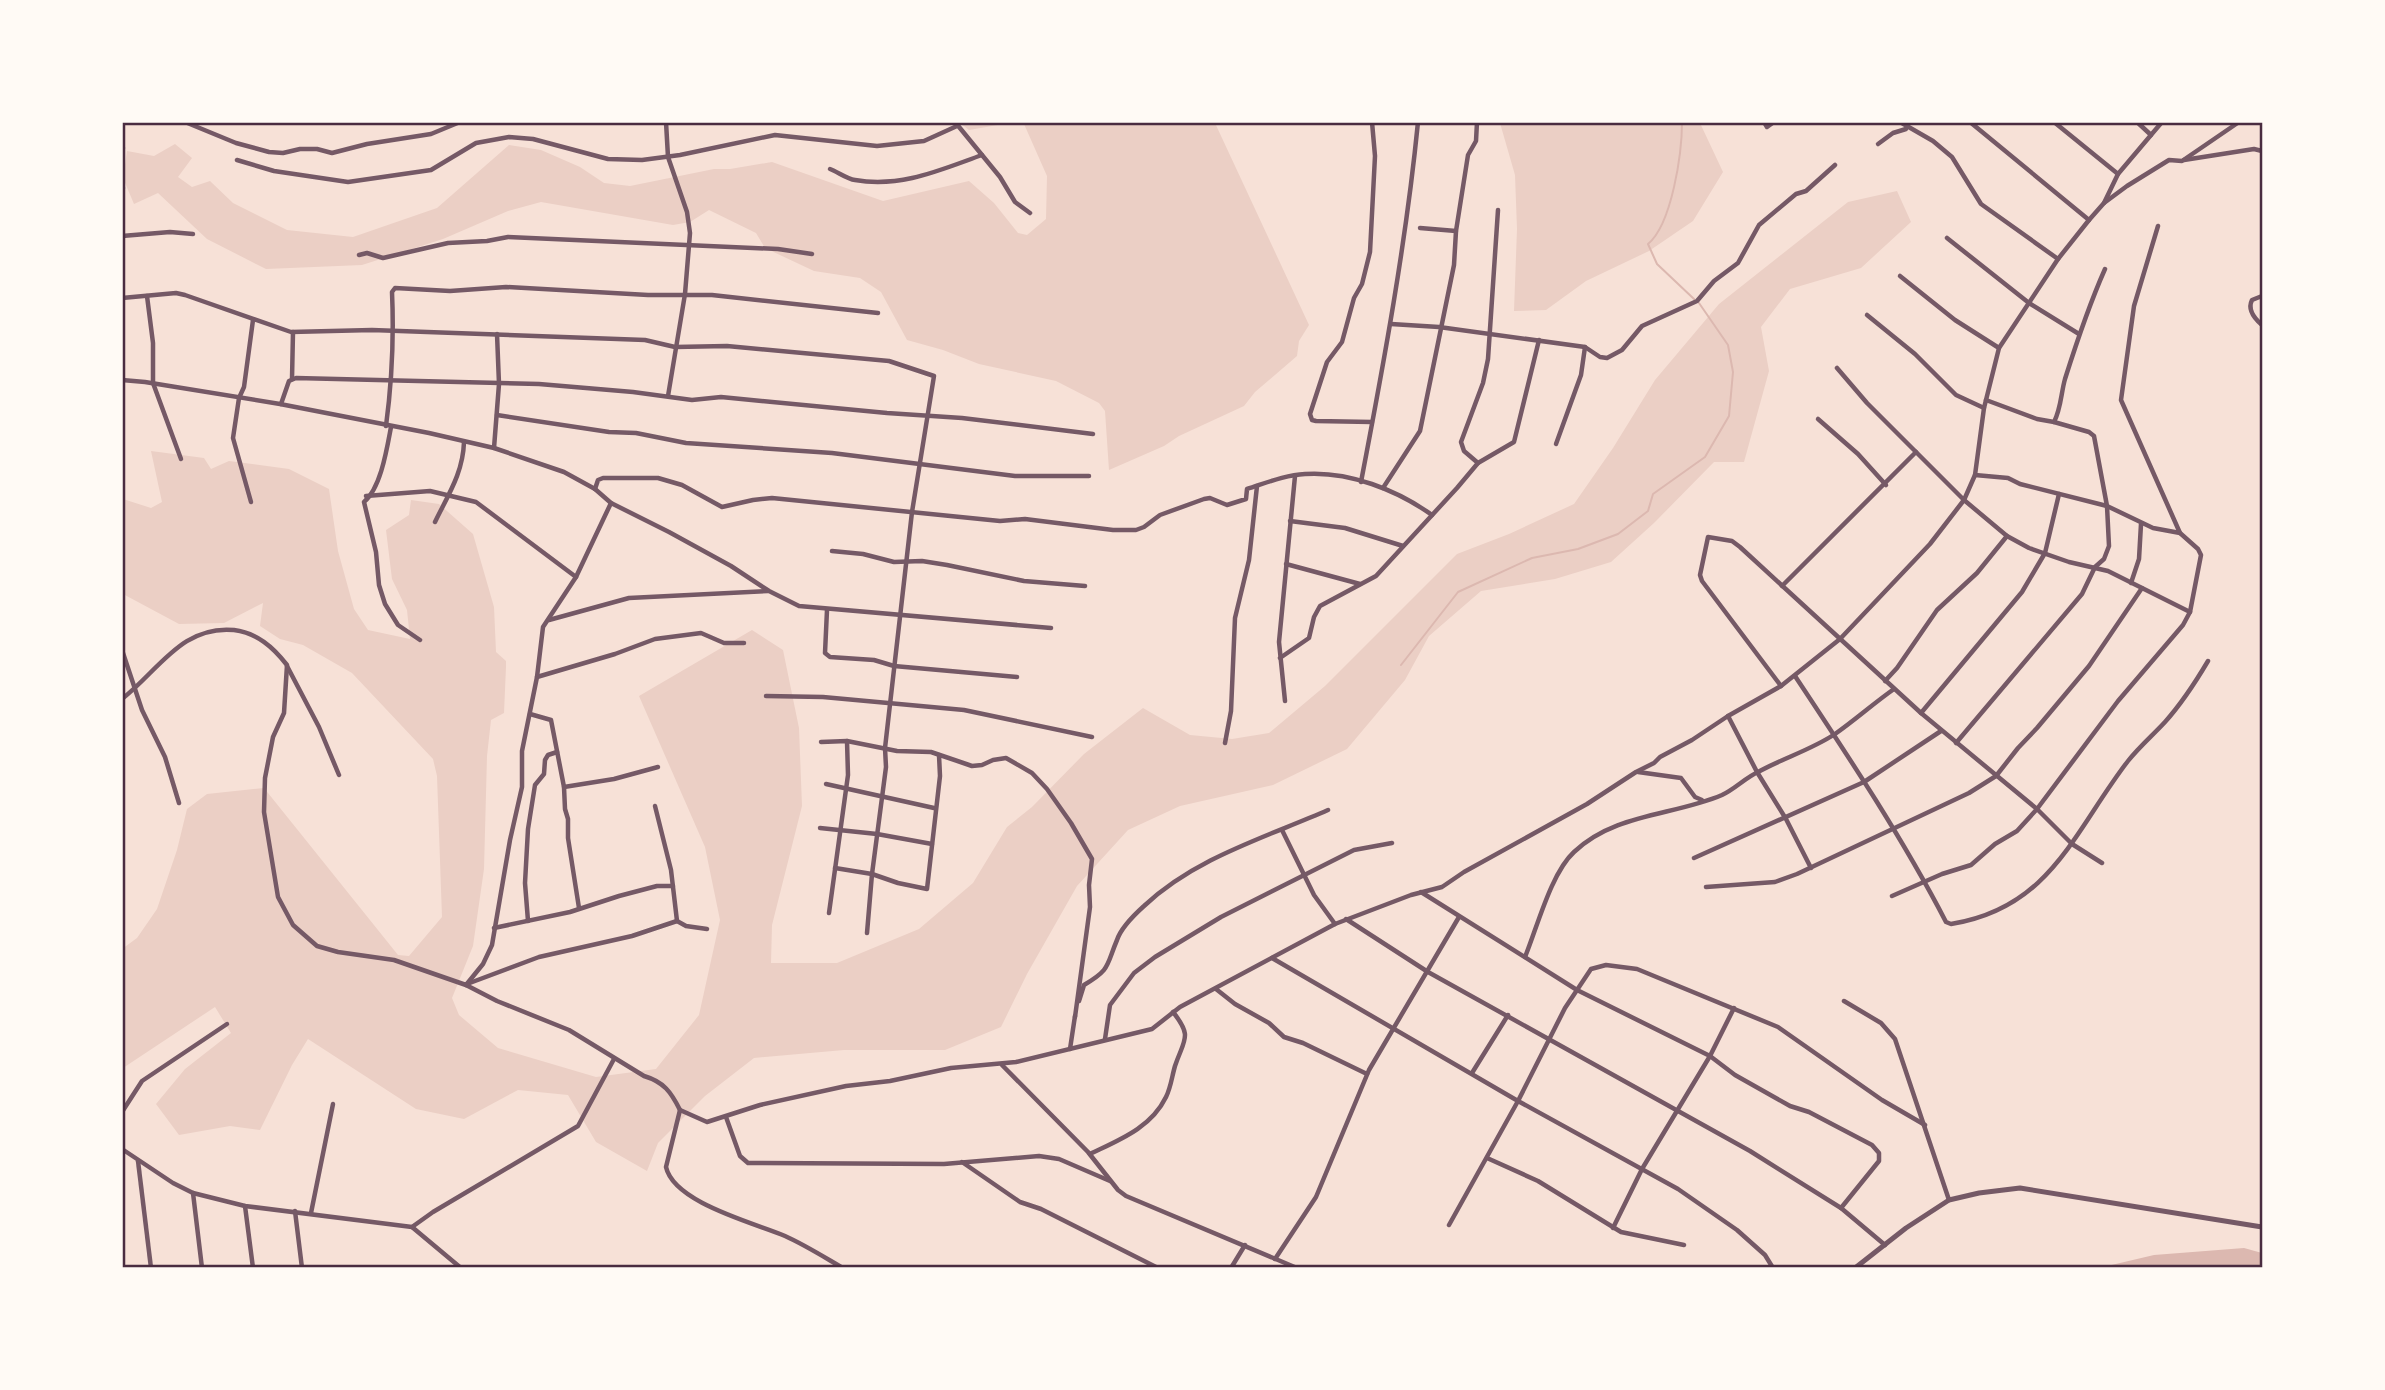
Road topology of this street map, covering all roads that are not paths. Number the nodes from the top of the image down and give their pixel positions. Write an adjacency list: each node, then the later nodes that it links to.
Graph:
1 (185, 122): 2 (street)
2 (460, 122)
3 (666, 122): 21 (street)
4 (1371, 122): 77 (street)
5 (1418, 122): 51 (street)
6 (1477, 122): 33 (street)
7 (1764, 122): 8 (street)
8 (1774, 122)
9 (1900, 122): 16 (street)
10 (1970, 122): 30 (street)
11 (2054, 122): 26 (street)
12 (2137, 122): 17 (street)
13 (2162, 122): 17 (street)
14 (2239, 122): 23 (street)
15 (956, 124): 20 (street); 21 (street)
16 (1907, 128): 18 (street); 40 (street)
17 (2151, 135): 26 (street)
18 (1878, 144)
19 (2263, 151): 23 (street)
20 (982, 155): 25 (street); 29 (street)
21 (668, 157): 22 (street); 37 (street)
22 (237, 160)
23 (2182, 161): 27 (street)
24 (1835, 164): 61 (street)
25 (830, 169)
26 (2118, 174): 27 (street)
27 (2104, 203): 30 (street)
28 (1498, 210): 57 (street)
29 (1030, 213)
30 (2089, 220): 40 (street)
31 (2158, 226): 109 (street)
32 (1420, 228): 33 (street)
33 (1456, 231): 53 (street)
34 (193, 234): 35 (street)
35 (122, 236)
36 (1947, 238): 47 (street)
37 (689, 245): 38 (street); 39 (street); 43 (street)
38 (812, 254)
39 (359, 255)
40 (2058, 259): 47 (street)
41 (2105, 269): 58 (street)
42 (1900, 276): 62 (street)
43 (685, 294): 48 (street); 54 (street); 60 (street)
44 (147, 296): 46 (street); 50 (street); 67 (street)
45 (2263, 296): 52 (street)
46 (122, 298)
47 (2029, 303): 58 (street); 62 (street)
48 (878, 313)
49 (1867, 315): 73 (street)
50 (253, 320): 55 (street); 70 (street)
51 (1391, 324): 53 (street); 77 (street)
52 (2263, 325)
53 (1440, 327): 57 (street); 94 (street)
54 (394, 331): 55 (street); 56 (street); 66 (street)
55 (293, 332): 64 (street)
56 (498, 334): 60 (street); 68 (street)
57 (1490, 334): 59 (street); 87 (street)
58 (2079, 334): 78 (street)
59 (1539, 340): 61 (street); 87 (street)
60 (675, 347): 69 (street); 75 (street)
61 (1585, 347): 82 (street)
62 (1999, 348): 71 (street)
63 (1838, 368): 84 (street)
64 (292, 379): 66 (street); 72 (street)
65 (122, 380): 67 (street)
66 (392, 381): 68 (street); 79 (street)
67 (153, 383): 70 (street); 85 (street)
68 (499, 384): 69 (street); 74 (street)
69 (668, 397): 75 (street)
70 (239, 398): 72 (street); 101 (street)
71 (1986, 400): 73 (street); 78 (street)
72 (280, 404): 79 (street)
73 (1983, 408): 89 (street)
74 (496, 415): 83 (street); 86 (street)
75 (929, 416): 80 (street); 86 (street)
76 (1818, 418): 92 (street)
77 (1372, 422): 91 (street)
78 (2054, 422): 103 (street)
79 (388, 426): 81 (street); 97 (street)
80 (1093, 433)
81 (464, 442): 83 (street); 98 (street)
82 (1556, 444)
83 (494, 448): 95 (street)
84 (1916, 452): 92 (street); 100 (street)
85 (181, 459)
86 (920, 463): 90 (street); 104 (street)
87 (1478, 463): 105 (street)
88 (1295, 475): 91 (street); 93 (street); 106 (street)
89 (1975, 475): 96 (street); 100 (street)
90 (1089, 476)
91 (1361, 482): 94 (street)
92 (1886, 485): 121 (street)
93 (1257, 486): 104 (street); 156 (street)
94 (1383, 488): 105 (street)
95 (595, 489): 102 (street); 104 (street)
96 (2059, 494): 103 (street); 113 (street)
97 (372, 495): 98 (street); 99 (street); 130 (street)
98 (448, 495): 107 (street); 117 (street)
99 (366, 496)
100 (1964, 500): 110 (street); 129 (street)
101 (251, 502)
102 (611, 503): 117 (street); 123 (street)
103 (2108, 506): 108 (street); 116 (street)
104 (912, 512): 114 (street)
105 (1432, 515): 111 (street)
106 (1290, 521): 111 (street); 115 (street)
107 (435, 522)
108 (2141, 524): 109 (street); 118 (street)
109 (2180, 533): 125 (street)
110 (2007, 536): 113 (street); 140 (street)
111 (1403, 546): 119 (street)
112 (832, 551): 114 (street)
113 (2045, 553): 116 (street); 148 (street)
114 (906, 563): 120 (street); 126 (street)
115 (1286, 564): 119 (street); 133 (street)
116 (2095, 566): 118 (street); 157 (street)
117 (576, 577): 127 (street)
118 (2131, 583): 122 (street)
119 (1361, 584): 133 (street)
120 (1085, 586)
121 (1782, 586): 129 (street); 141 (street)
122 (2142, 588): 125 (street); 165 (street)
123 (769, 591): 124 (street); 127 (street)
124 (827, 610): 126 (street); 136 (street)
125 (2190, 612): 175 (street)
126 (900, 614): 128 (street); 136 (street)
127 (547, 621): 138 (street)
128 (1051, 628)
129 (1840, 639): 137 (street); 140 (street)
130 (419, 640)
131 (744, 643): 138 (street)
132 (122, 650): 143 (street)
133 (1280, 657): 146 (street)
134 (2208, 661): 185 (street)
135 (287, 665): 143 (street); 164 (street); 210 (street)
136 (894, 666): 139 (street); 147 (street)
137 (1795, 676): 141 (street); 152 (street)
138 (537, 677): 149 (street)
139 (1017, 677)
140 (1885, 681): 142 (street)
141 (1781, 686): 150 (street)
142 (1894, 689): 148 (street); 152 (street)
143 (134, 690): 145 (street); 172 (street)
144 (766, 696): 147 (street)
145 (122, 699)
146 (1285, 701)
147 (890, 703): 153 (street); 158 (street)
148 (1921, 713): 151 (street)
149 (530, 714): 159 (street); 204 (street)
150 (1728, 716): 162 (street); 163 (street)
151 (1941, 731): 157 (street); 166 (street)
152 (1833, 735): 163 (street); 166 (street)
153 (1092, 737)
154 (847, 741): 155 (street); 158 (street); 169 (street)
155 (821, 742)
156 (1225, 743)
157 (1956, 743): 165 (street)
158 (885, 748): 160 (street); 170 (street)
159 (557, 752): 168 (street); 201 (street)
160 (939, 755): 174 (street); 217 (street)
161 (658, 767): 168 (street)
162 (1636, 772): 171 (street); 195 (street)
163 (1757, 772): 171 (street); 177 (street)
164 (339, 775)
165 (1996, 776): 175 (street); 179 (street)
166 (1864, 782): 177 (street); 179 (street)
167 (826, 783): 169 (street)
168 (564, 787): 197 (street)
169 (846, 788): 170 (street); 180 (street)
170 (882, 796): 174 (street); 182 (street)
171 (1703, 801): 207 (street)
172 (179, 803)
173 (655, 806): 193 (street)
174 (934, 807): 184 (street)
175 (2037, 809): 185 (street); 192 (street)
176 (1328, 810): 181 (street)
177 (1786, 819): 186 (street); 189 (street)
178 (820, 828): 180 (street)
179 (1891, 828): 189 (street); 192 (street)
180 (841, 829): 182 (street); 188 (street)
181 (1282, 830): 191 (street); 217 (street)
182 (877, 834): 184 (street); 190 (street)
183 (1392, 842): 191 (street)
184 (932, 844): 190 (street)
185 (2072, 844): 187 (street); 192 (street)
186 (1695, 858)
187 (2102, 863)
188 (835, 868): 190 (street); 198 (street)
189 (1811, 868): 194 (street)
190 (872, 874): 206 (street)
191 (1304, 875): 203 (street); 221 (street)
192 (1926, 882): 196 (street)
193 (673, 886): 197 (street); 202 (street)
194 (1706, 887)
195 (1421, 892): 199 (street); 200 (street)
196 (1892, 896)
197 (579, 908): 201 (street)
198 (829, 913)
199 (1459, 916): 207 (street); 209 (street)
200 (1346, 919): 203 (street); 209 (street)
201 (528, 921): 204 (street)
202 (677, 921): 205 (street); 210 (street)
203 (1335, 924): 208 (street)
204 (494, 928): 210 (street)
205 (707, 929)
206 (867, 933)
207 (1525, 957): 212 (street)
208 (1272, 958): 211 (street); 219 (street)
209 (1428, 972): 216 (street); 219 (street)
210 (466, 985): 224 (street)
211 (1216, 989): 215 (street); 227 (street)
212 (1577, 990): 214 (street); 220 (street); 223 (street)
213 (1844, 1001): 234 (street)
214 (1734, 1008): 223 (street); 234 (street)
215 (1173, 1012): 221 (street); 236 (street)
216 (1507, 1015): 220 (street); 226 (street)
217 (1075, 1017): 222 (street)
218 (227, 1024): 232 (street)
219 (1394, 1029): 226 (street); 227 (street)
220 (1550, 1038): 228 (street); 231 (street)
221 (1105, 1040): 222 (street)
222 (1070, 1050): 225 (street)
223 (1710, 1056): 231 (street); 245 (street)
224 (614, 1059): 230 (street); 249 (street)
225 (1002, 1064): 233 (street); 236 (street)
226 (1472, 1073): 228 (street)
227 (1367, 1074): 255 (street)
228 (1518, 1101): 237 (street); 240 (street)
229 (333, 1104): 247 (street)
230 (680, 1110): 233 (street); 261 (street)
231 (1677, 1110): 240 (street); 245 (street)
232 (122, 1112)
233 (726, 1117): 239 (street)
234 (1925, 1125): 243 (street)
235 (122, 1149): 238 (street)
236 (1090, 1154): 241 (street)
237 (1487, 1158): 248 (street); 251 (street)
238 (138, 1160): 242 (street); 256 (street)
239 (962, 1162): 241 (street); 262 (street)
240 (1642, 1169): 251 (street); 265 (street)
241 (1110, 1181): 252 (street)
242 (193, 1193): 244 (street); 257 (street)
243 (1949, 1200): 250 (street); 254 (street)
244 (245, 1206): 246 (street); 258 (street)
245 (1841, 1208): 254 (street)
246 (295, 1211): 247 (street); 259 (street)
247 (311, 1213): 249 (street)
248 (1449, 1225)
249 (412, 1227): 260 (street)
250 (2263, 1227)
251 (1613, 1228): 253 (street)
252 (1245, 1245): 255 (street); 263 (street)
253 (1684, 1245)
254 (1885, 1245): 266 (street)
255 (1275, 1259): 264 (street)
256 (151, 1268)
257 (202, 1268)
258 (254, 1268)
259 (302, 1268)
260 (461, 1268)
261 (843, 1268)
262 (1158, 1268)
263 (1231, 1268)
264 (1297, 1268)
265 (1773, 1268)
266 (1855, 1268)

